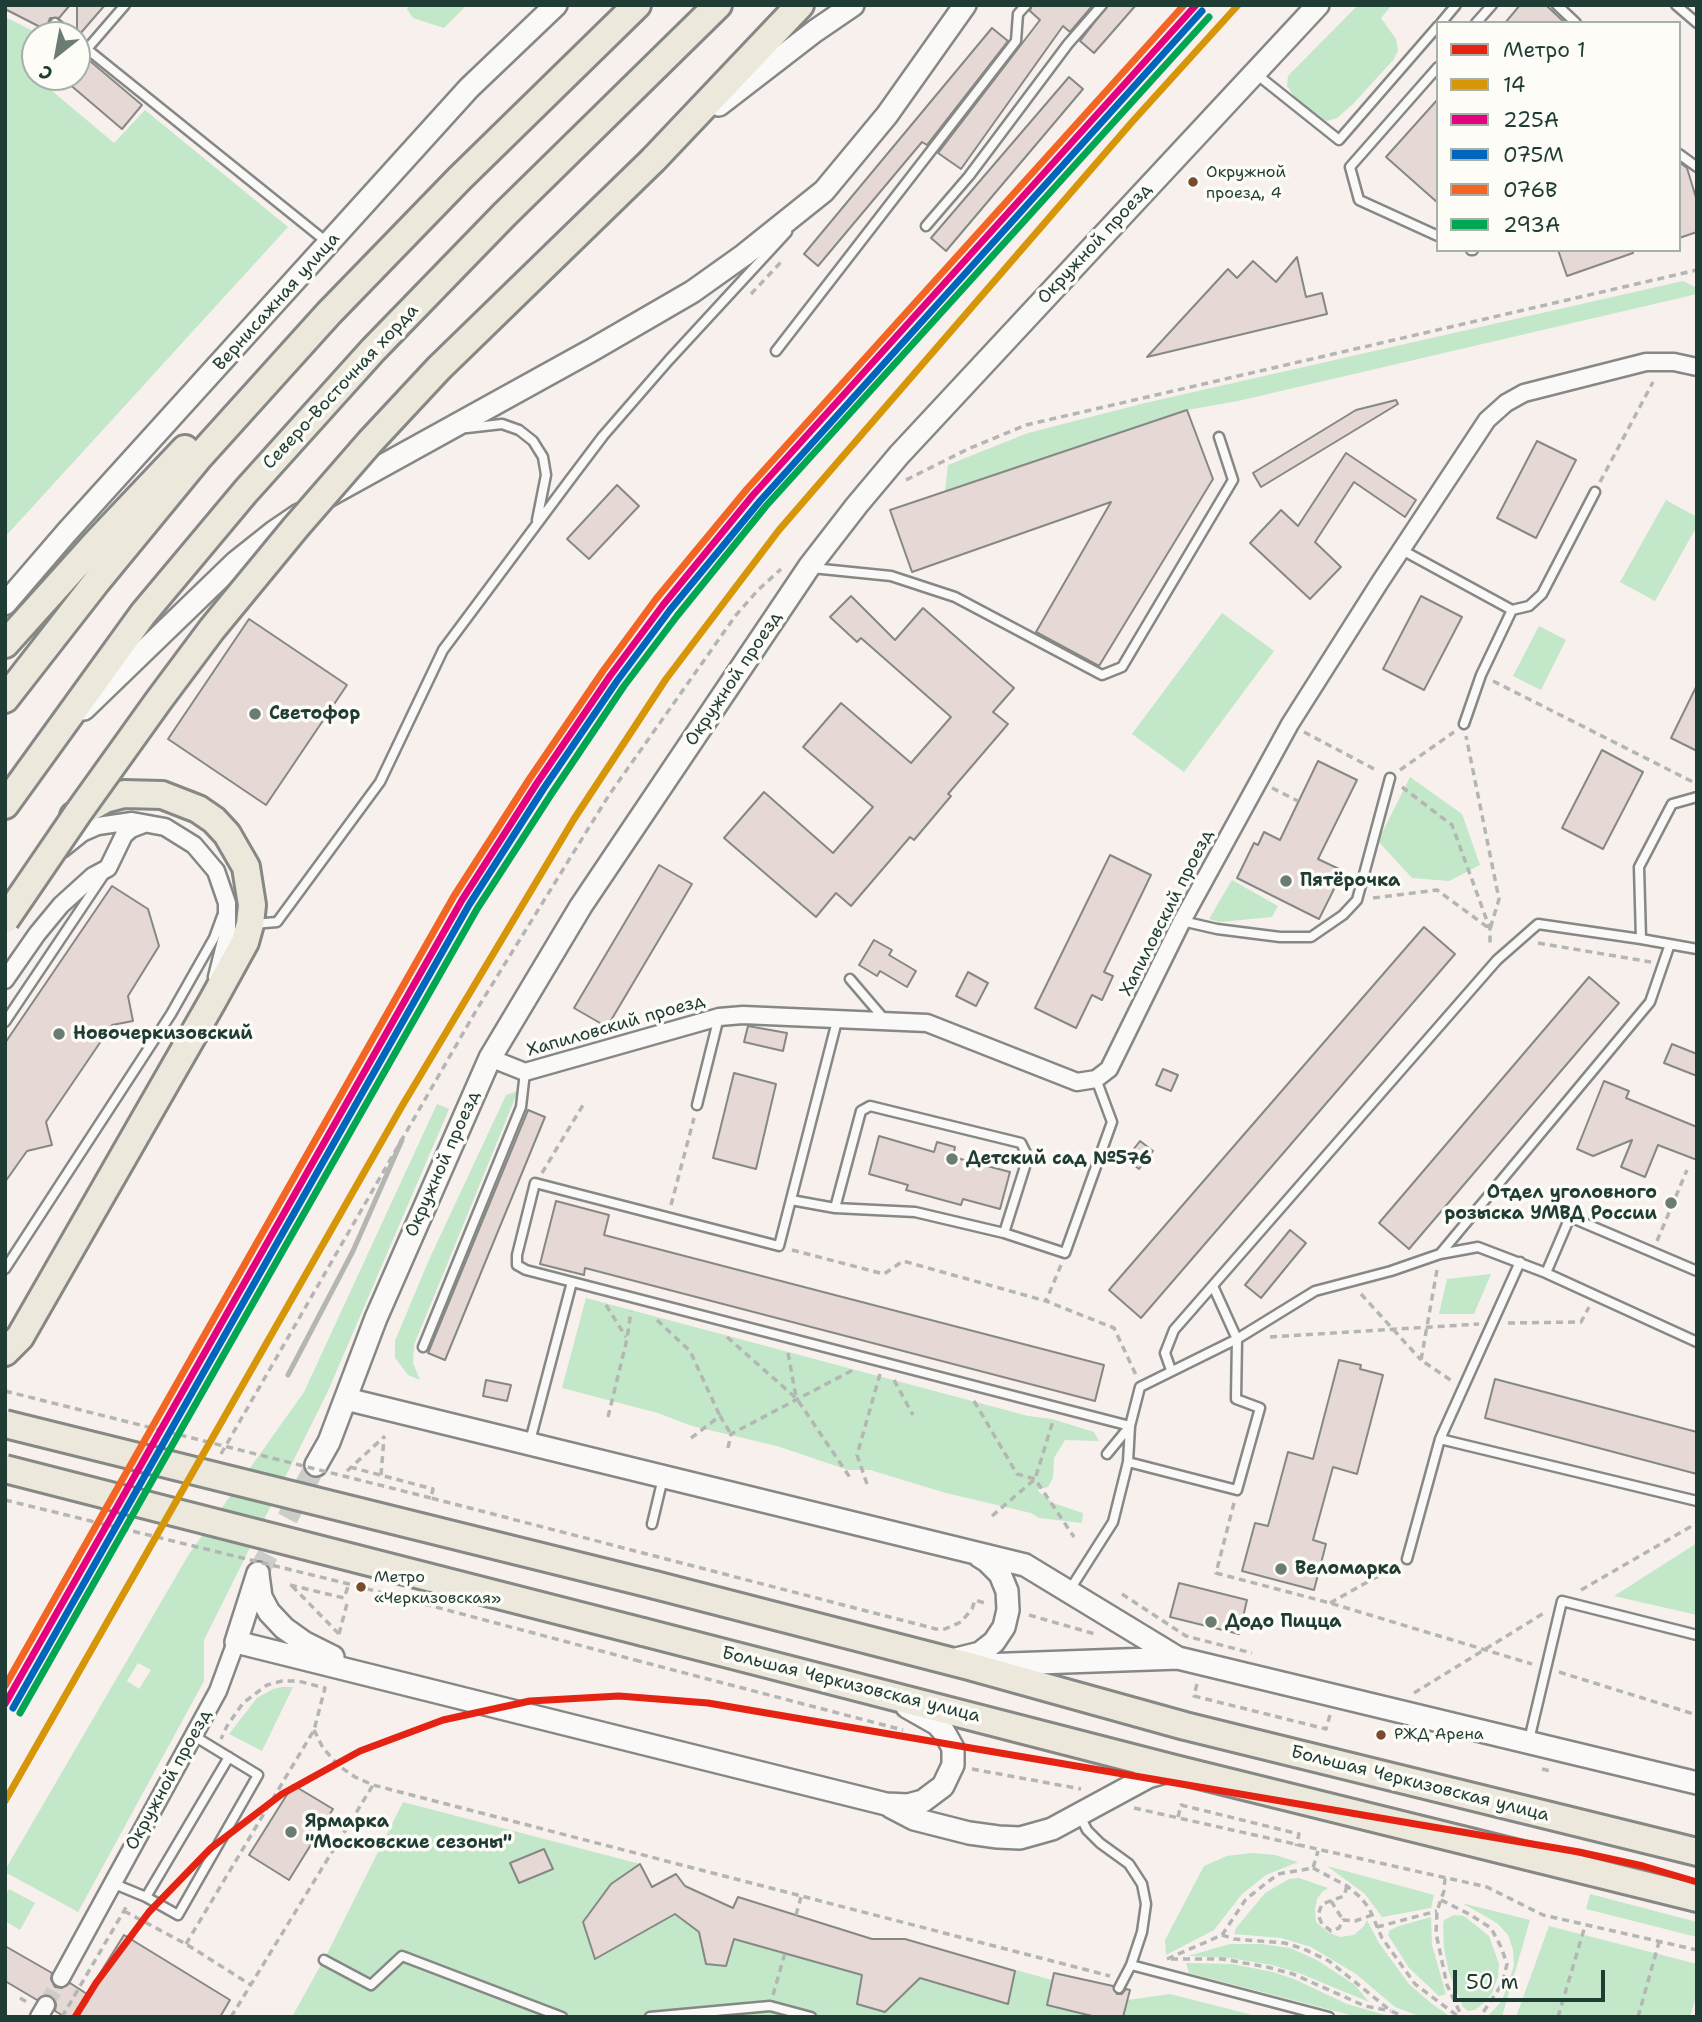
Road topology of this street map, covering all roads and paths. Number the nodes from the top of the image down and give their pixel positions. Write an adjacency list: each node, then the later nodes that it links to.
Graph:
1 (125, 5): 20 (lane)
2 (556, 5): 31 (street, Вернисажная улица)
3 (637, 5): 27 (main road)
4 (718, 5): 53 (main road, Северо-Восточная хорда)
5 (800, 5): 25 (main road)
6 (853, 5): 25 (street)
7 (965, 5): 28 (street)
8 (1026, 5): 35 (lane)
9 (1102, 5): 29 (lane)
10 (1318, 5): 23 (street, Окружной проезд)
11 (1456, 5): 15 (lane)
12 (1492, 5): 16 (lane)
13 (1557, 5): 17 (lane)
14 (1676, 5): 18 (lane)
15 (1442, 21)
16 (1478, 21)
17 (1574, 21)
18 (1697, 23)
19 (1436, 27): 23 (lane)
20 (91, 44)
21 (91, 52): 31 (lane)
22 (1436, 69): 30 (lane)
23 (1255, 73): 45 (street, Окружной проезд)
24 (1681, 155): 26 (lane)
25 (653, 160): 64 (main road, bridge)
26 (1697, 167)
27 (460, 178): 48 (main road); 50 (main road)
28 (824, 191): 39 (street); 42 (lane)
29 (926, 226)
30 (1436, 235)
31 (329, 244): 46 (street, Вернисажная улица)
32 (787, 256): 34 (path)
33 (1697, 270): 40 (path)
34 (743, 304)
35 (776, 351)
36 (1697, 367): 43 (street, Хапиловский проезд)
37 (1653, 382): 41 (path)
38 (1219, 437): 45 (lane)
39 (425, 443): 42 (lane); 53 (street)
40 (898, 485)
41 (1595, 492): 47 (lane)
42 (536, 524): 66 (lane)
43 (1402, 550): 47 (lane); 51 (street, Хапиловский проезд)
44 (785, 565): 140 (path)
45 (809, 567): 81 (street, Окружной проезд)
46 (5, 604)
47 (1511, 610): 49 (lane)
48 (5, 644)
49 (1481, 675): 52 (lane); 56 (path)
50 (5, 699)
51 (1290, 723): 54 (path); 55 (street, Хапиловский проезд)
52 (1464, 724): 54 (path); 67 (path)
53 (52, 739): 59 (main road, Северо-Восточная хорда)
54 (1390, 778): 62 (lane); 67 (path)
55 (1257, 781): 58 (path); 65 (street, Хапиловский проезд)
56 (1697, 785)
57 (1697, 797): 68 (lane)
58 (1298, 802)
59 (5, 804)
60 (148, 823): 61 (street); 63 (street); 64 (street)
61 (108, 868): 75 (street); 79 (lane)
62 (1356, 900): 65 (lane); 67 (path)
63 (227, 903): 76 (street); 97 (lane)
64 (9, 911): 66 (main road)
65 (1182, 921): 83 (street, Хапиловский проезд)
66 (250, 924): 76 (main road)
67 (1490, 929): 72 (path)
68 (1641, 939): 70 (lane); 72 (lane)
69 (1529, 942): 73 (path)
70 (1670, 943): 71 (lane); 95 (lane)
71 (1697, 949)
72 (1497, 960): 102 (lane)
73 (1654, 962)
74 (850, 979): 80 (lane)
75 (5, 980)
76 (212, 1002): 117 (main road)
77 (719, 1017): 78 (street, Хапиловский проезд); 82 (street, Хапиловский проезд); 84 (lane)
78 (837, 1021): 80 (street, Хапиловский проезд); 88 (lane)
79 (5, 1022)
80 (887, 1022): 83 (street, Хапиловский проезд)
81 (490, 1058): 82 (street, Хапиловский проезд); 126 (street, Окружной проезд)
82 (525, 1072): 116 (lane)
83 (1096, 1079): 94 (lane)
84 (697, 1104): 90 (path)
85 (583, 1105): 87 (path)
86 (1687, 1170): 93 (path)
87 (535, 1183): 90 (lane); 101 (lane)
88 (791, 1200): 89 (lane); 92 (lane)
89 (835, 1208): 91 (lane); 91 (lane)
90 (668, 1217): 92 (lane)
91 (1004, 1233): 94 (lane)
92 (779, 1246): 107 (path)
93 (1652, 1252): 98 (lane); 100 (lane)
94 (1065, 1253): 107 (path)
95 (1440, 1254): 96 (lane); 114 (lane)
96 (1520, 1262): 100 (lane); 109 (lane)
97 (5, 1269)
98 (1697, 1271)
99 (1437, 1273): 110 (path)
100 (1546, 1273): 105 (lane)
101 (572, 1282): 103 (lane); 137 (lane)
102 (1213, 1286): 114 (lane); 121 (lane)
103 (595, 1287): 106 (lane); 113 (path)
104 (1362, 1296): 111 (path)
105 (1595, 1296): 109 (path); 115 (lane)
106 (633, 1297): 108 (lane); 113 (path); 130 (path)
107 (1046, 1301): 123 (path)
108 (704, 1316): 112 (lane); 127 (path)
109 (1493, 1323): 110 (path); 124 (lane)
110 (1427, 1326): 111 (path); 119 (path)
111 (1391, 1329): 114 (path); 119 (path)
112 (785, 1337): 118 (lane); 127 (path)
113 (627, 1339): 131 (path)
114 (1237, 1339): 121 (lane); 149 (lane)
115 (1697, 1342)
116 (423, 1347)
117 (5, 1352)
118 (874, 1360): 120 (lane); 127 (path)
119 (1421, 1360): 124 (path)
120 (884, 1363): 122 (lane); 129 (path); 148 (path)
121 (1171, 1370): 123 (lane)
122 (964, 1383): 128 (lane); 147 (path)
123 (1140, 1387): 133 (lane)
124 (1463, 1388): 136 (lane)
125 (5, 1391): 150 (path, bridge)
126 (346, 1399): 137 (street); 142 (street, Окружной проезд)
127 (796, 1399): 134 (path); 146 (path)
128 (1056, 1408): 133 (lane); 147 (path)
129 (913, 1415)
130 (720, 1416): 134 (path); 135 (path)
131 (608, 1417)
132 (5, 1424): 173 (main road, Большая Черкизовская улица, bridge)
133 (1130, 1426): 139 (lane); 141 (lane)
134 (732, 1434): 138 (path)
135 (691, 1438)
136 (1440, 1439): 152 (lane); 158 (lane)
137 (529, 1445): 145 (street)
138 (728, 1448)
139 (1107, 1454)
140 (218, 1460)
141 (1128, 1462): 149 (lane); 160 (lane)
142 (316, 1465)
143 (5, 1469): 178 (main road, Большая Черкизовская улица, bridge)
144 (381, 1475): 144 (path); 150 (path, bridge)
145 (663, 1478): 155 (lane); 157 (street)
146 (851, 1479)
147 (1035, 1479): 153 (path); 156 (path)
148 (867, 1484)
149 (1237, 1490): 164 (path)
150 (431, 1498): 165 (path)
151 (5, 1500): 159 (path, bridge)
152 (1697, 1501)
153 (992, 1516)
154 (1697, 1523): 163 (path)
155 (652, 1524)
156 (1074, 1537)
157 (971, 1552): 160 (street); 173 (street)
158 (1407, 1559): 164 (path)
159 (349, 1584): 162 (path); 183 (path, bridge)
160 (1069, 1591): 172 (street)
161 (1122, 1594): 171 (path)
162 (346, 1599): 162 (path)
163 (1562, 1601): 168 (lane); 170 (path); 174 (lane)
164 (1331, 1603): 170 (path)
165 (994, 1606)
166 (1021, 1613): 167 (path)
167 (1101, 1628)
168 (1697, 1635)
169 (236, 1642): 176 (street); 176 (street, Окружной проезд); 184 (street, Окружной проезд)
170 (1487, 1650): 174 (path); 179 (path)
171 (1253, 1653)
172 (1178, 1658): 173 (street); 185 (street)
173 (957, 1663): 198 (main road, Большая Черкизовская улица)
174 (1546, 1668): 180 (path); 185 (lane)
175 (1198, 1682): 181 (path)
176 (411, 1686): 192 (street)
177 (325, 1688): 182 (path)
178 (873, 1691): 188 (main road, Большая Черкизовская улица); 192 (street)
179 (1415, 1693)
180 (1697, 1715)
181 (1330, 1716)
182 (314, 1730): 190 (path); 217 (path)
183 (906, 1730)
184 (194, 1736): 186 (lane); 201 (street, Окружной проезд)
185 (1528, 1742): 189 (street)
186 (229, 1757): 203 (lane); 203 (lane)
187 (962, 1767): 191 (path)
188 (1175, 1769): 194 (street); 205 (main road, Большая Черкизовская улица)
189 (1697, 1783)
190 (373, 1785): 204 (path); 226 (path)
191 (1083, 1790)
192 (886, 1804): 194 (street)
193 (1129, 1807): 195 (path)
194 (1079, 1813): 222 (lane)
195 (1178, 1817): 196 (path); 196 (path)
196 (1296, 1846): 197 (path)
197 (1318, 1851): 199 (path); 200 (path)
198 (1697, 1852)
199 (1313, 1868): 202 (path); 215 (path)
200 (1445, 1878): 206 (path); 213 (path)
201 (111, 1883): 203 (lane); 224 (street, Окружной проезд)
202 (1347, 1886): 207 (path); 211 (path)
203 (146, 1896)
204 (800, 1897): 210 (path); 225 (path)
205 (1697, 1898)
206 (1441, 1900): 209 (path); 240 (path)
207 (1331, 1901): 212 (path); 212 (path)
208 (124, 1911): 217 (path)
209 (1437, 1911): 214 (path); 239 (path)
210 (796, 1915)
211 (1372, 1915): 212 (path); 214 (path)
212 (1343, 1920)
213 (1586, 1926): 216 (path); 241 (path)
214 (1377, 1927): 239 (path)
215 (1222, 1935): 220 (path); 232 (path)
216 (1660, 1942): 218 (path); 242 (path)
217 (186, 1944): 226 (path)
218 (1697, 1950)
219 (785, 1953): 230 (path)
220 (1168, 1959): 223 (path); 232 (path)
221 (324, 1960): 234 (lane)
222 (1131, 1965): 223 (lane); 225 (lane)
223 (1146, 1969): 237 (lane)
224 (61, 1978)
225 (1121, 1984)
226 (251, 1985): 233 (path)
227 (20, 1998): 229 (path)
228 (88, 2000): 231 (path)
229 (27, 2002)
230 (770, 2006): 235 (lane); 236 (lane)
231 (84, 2007)
232 (1391, 2011): 238 (path)
233 (231, 2017)
234 (562, 2017)
235 (650, 2017)
236 (811, 2017)
237 (1329, 2017)
238 (1405, 2017)
239 (1461, 2017)
240 (1480, 2017)
241 (1558, 2017)
242 (1638, 2017)

